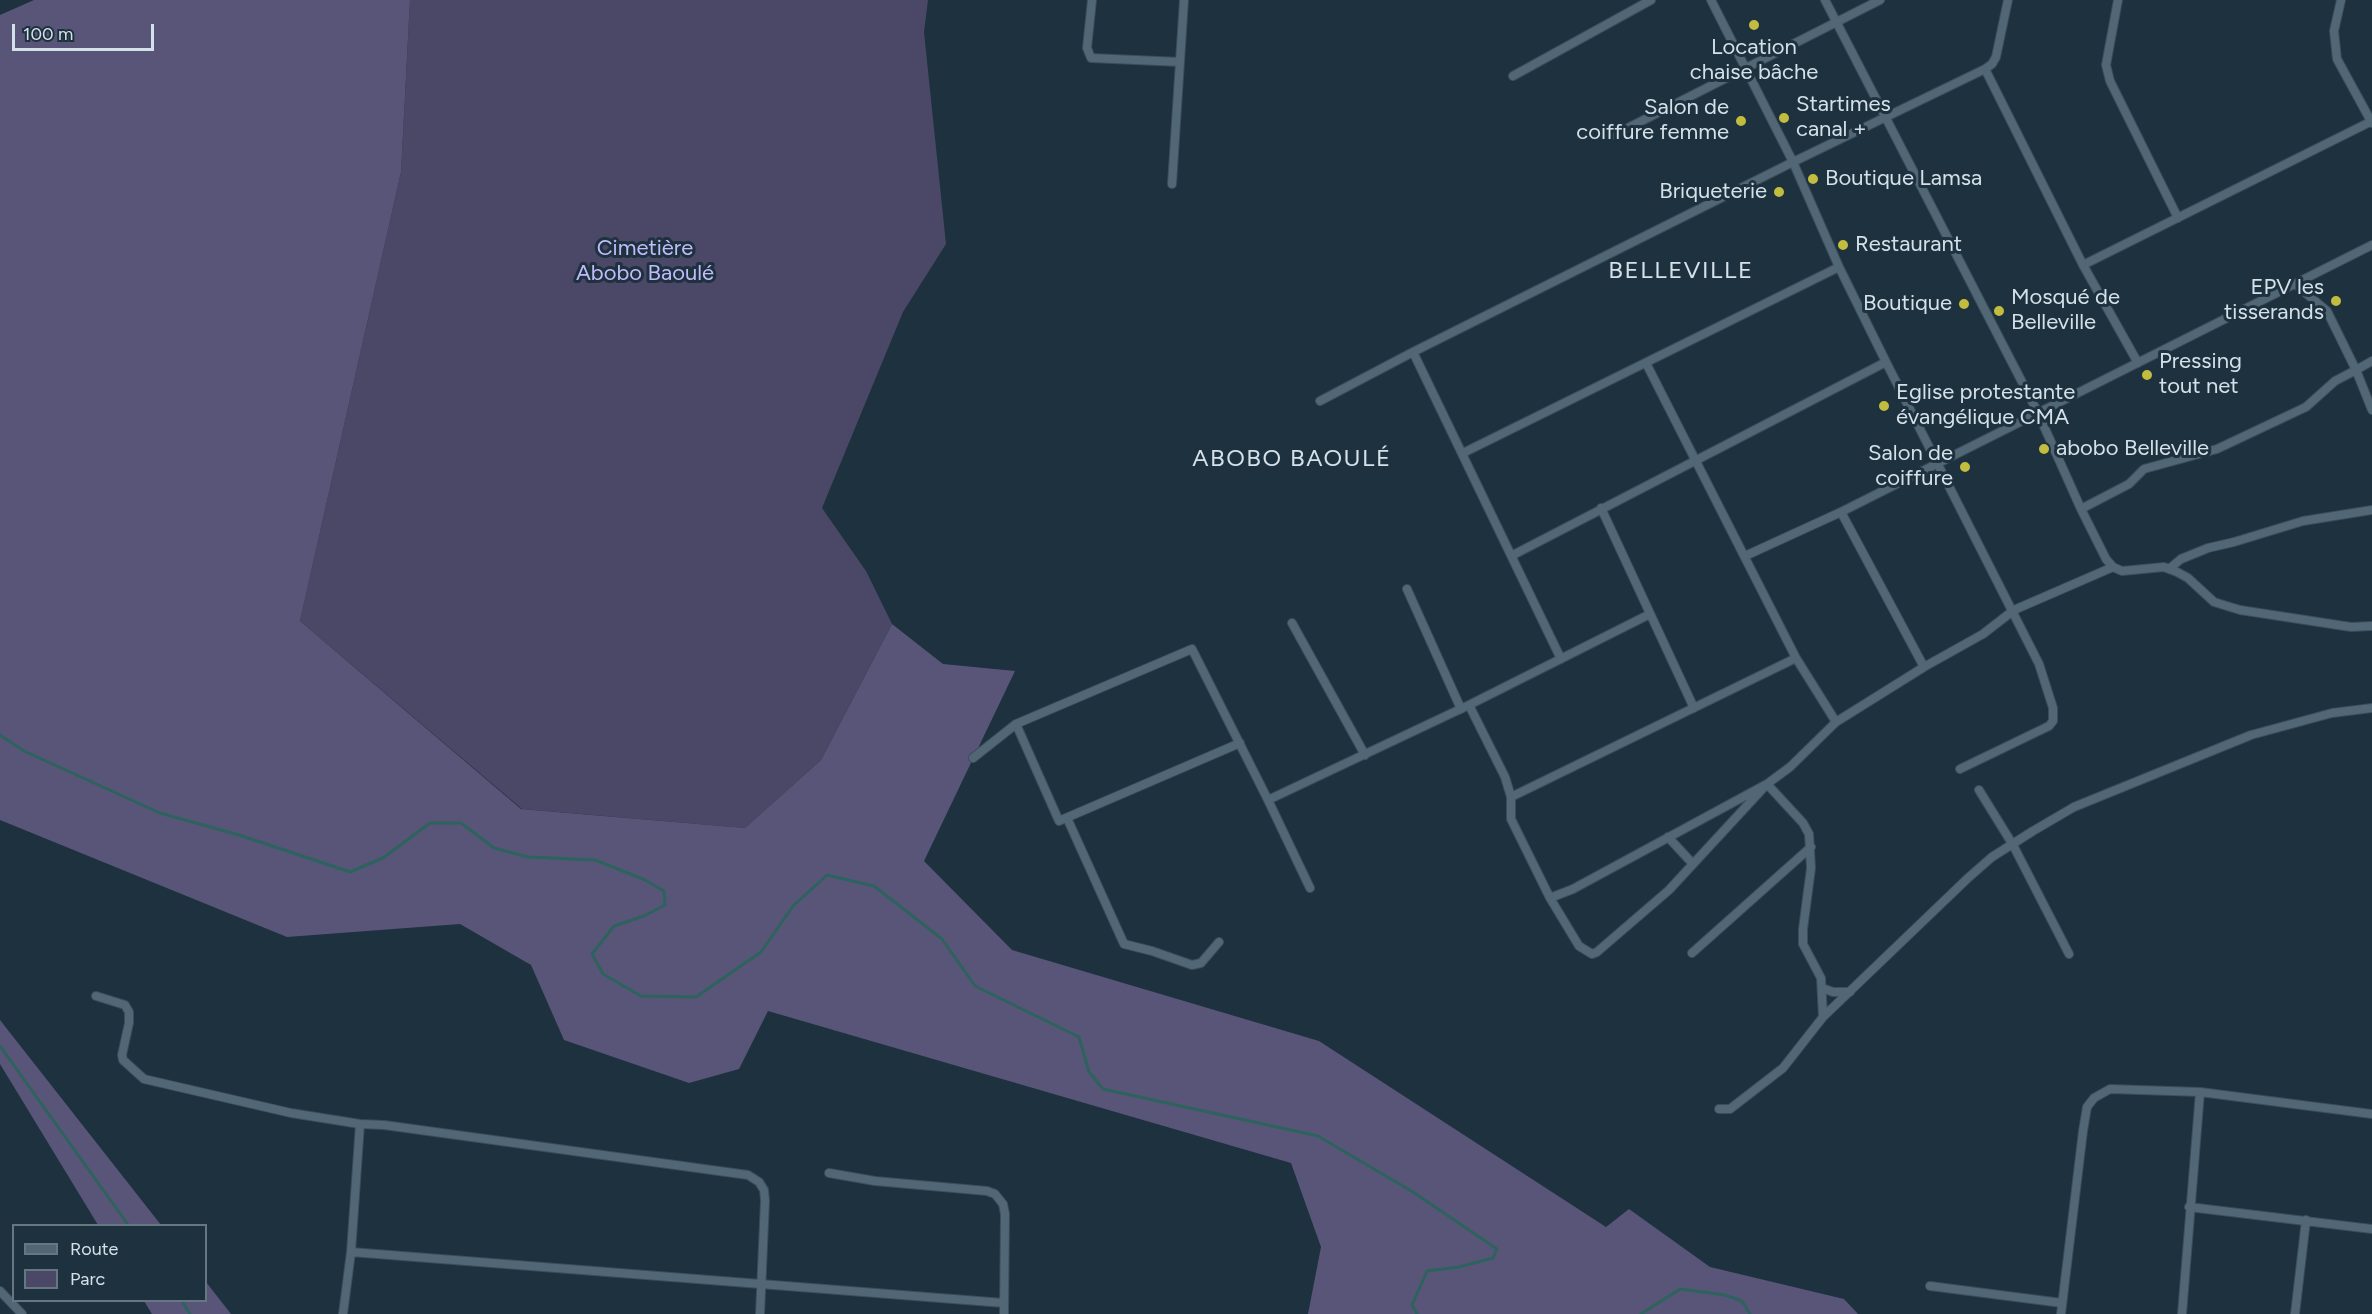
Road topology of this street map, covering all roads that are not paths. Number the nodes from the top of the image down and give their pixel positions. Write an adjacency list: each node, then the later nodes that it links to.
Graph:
1 (1092, 0): 11 (street)
2 (1184, 0): 11 (street)
3 (1651, 0): 14 (street)
4 (1711, 0): 12 (street)
5 (1825, 0): 10 (street)
6 (1880, 0): 10 (street)
7 (2008, 0): 13 (street)
8 (2118, 0): 20 (street)
9 (2341, 0): 16 (street)
10 (1837, 21): 12 (street); 15 (street)
11 (1180, 62): 19 (street)
12 (1746, 69): 17 (street); 18 (street)
13 (1985, 69): 15 (street); 22 (street)
14 (1513, 76)
15 (1886, 118): 18 (street); 33 (street)
16 (2372, 122): 20 (street)
17 (1614, 135)
18 (1793, 162): 23 (street); 25 (street)
19 (1172, 184)
20 (2178, 218): 22 (street)
21 (2372, 245): 24 (street)
22 (2083, 265): 29 (street)
23 (1839, 267): 27 (street); 28 (street)
24 (2295, 284): 29 (street); 30 (street)
25 (1413, 352): 31 (street); 34 (street)
26 (2372, 361): 30 (street)
27 (1886, 362): 35 (street); 36 (street)
28 (1646, 363): 34 (street); 35 (street)
29 (2138, 363): 33 (street)
30 (2356, 370): 32 (street); 38 (street)
31 (1320, 401)
32 (2372, 410)
33 (2038, 413): 36 (street); 38 (street)
34 (1463, 453): 41 (street)
35 (1696, 461): 37 (street); 42 (street)
36 (1938, 463): 40 (street); 46 (street)
37 (1601, 508): 41 (street); 47 (street)
38 (2081, 509): 43 (street)
39 (2372, 510): 44 (street)
40 (1841, 512): 42 (street); 52 (street)
41 (1512, 555): 51 (street)
42 (1745, 556): 50 (street)
43 (2113, 567): 44 (street); 46 (street)
44 (2169, 569): 49 (street)
45 (1407, 589): 56 (street)
46 (2014, 610): 52 (street); 62 (street)
47 (1650, 614): 51 (street); 54 (street)
48 (1292, 624): 60 (street)
49 (2372, 626)
50 (1796, 658): 54 (street); 57 (street)
51 (1561, 659): 53 (street)
52 (1924, 667): 57 (street)
53 (1469, 705): 56 (street); 65 (street)
54 (1694, 708): 65 (street)
55 (2372, 708): 69 (street)
56 (1461, 709): 60 (street)
57 (1836, 722): 63 (street)
58 (1016, 724): 59 (street); 61 (street); 67 (street)
59 (1240, 743): 66 (street); 67 (street)
60 (1365, 755): 66 (street)
61 (973, 758)
62 (1960, 769)
63 (1767, 784): 68 (street); 70 (street); 71 (street)
64 (1979, 790): 69 (street)
65 (1512, 797): 73 (street)
66 (1268, 800): 72 (street)
67 (1067, 818): 74 (street)
68 (1668, 837): 71 (street); 73 (street)
69 (2013, 845): 76 (street); 78 (street)
70 (1811, 847): 75 (street); 77 (street)
71 (1693, 864): 73 (street)
72 (1310, 888)
73 (1550, 898)
74 (1219, 942)
75 (1692, 953)
76 (2069, 954)
77 (1822, 988): 78 (street); 80 (street)
78 (1850, 992): 80 (street)
79 (96, 996): 84 (street)
80 (1823, 1017): 82 (street)
81 (2200, 1092): 83 (street); 86 (street); 94 (street)
82 (1719, 1109)
83 (2372, 1114)
84 (360, 1124): 89 (street); 90 (street)
85 (829, 1173): 93 (street)
86 (2189, 1207): 87 (street); 100 (street)
87 (2306, 1220): 88 (street); 101 (street)
88 (2372, 1229)
89 (351, 1252): 90 (street); 96 (street)
90 (762, 1284): 93 (street); 97 (street)
91 (1930, 1286): 94 (street)
92 (0, 1292): 95 (street)
93 (1004, 1302): 98 (street)
94 (2062, 1303): 99 (street)
95 (22, 1314)
96 (343, 1314)
97 (760, 1314)
98 (1004, 1314)
99 (2061, 1314)
100 (2182, 1314)
101 (2295, 1314)

